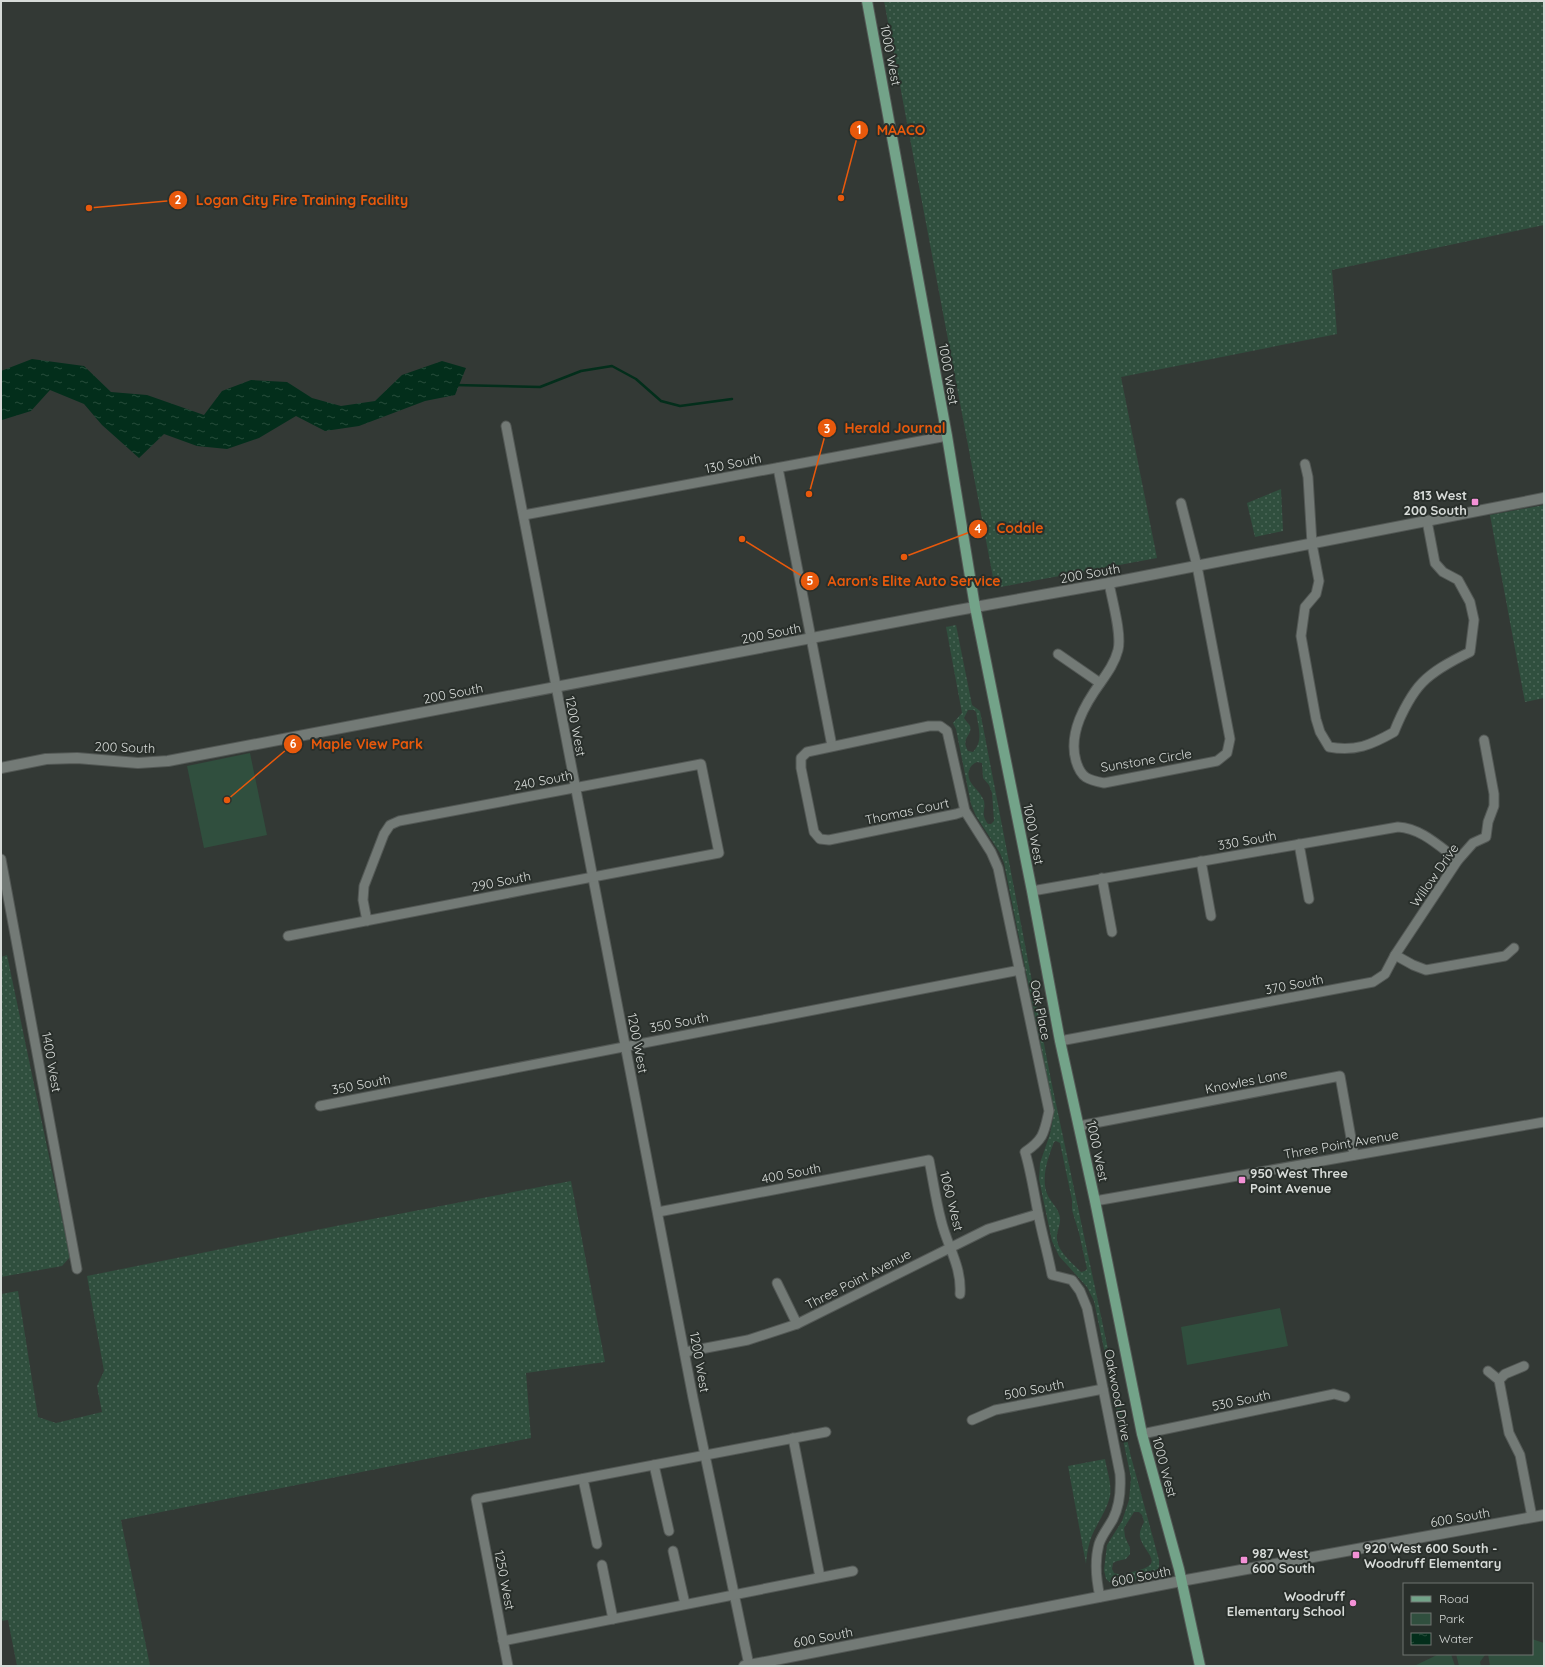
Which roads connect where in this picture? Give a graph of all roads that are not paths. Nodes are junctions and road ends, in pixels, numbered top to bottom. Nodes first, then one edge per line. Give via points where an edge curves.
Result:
1 (867, 1) edge
2 (506, 426) dead end
3 (947, 436) junction
4 (1305, 464) dead end
5 (778, 468) junction
6 (1544, 498) edge
7 (1181, 503) dead end
8 (524, 516) junction
9 (1427, 521) junction
10 (1312, 544) junction
11 (1197, 566) junction
12 (1109, 583) junction
13 (975, 607) junction
14 (810, 638) junction
15 (1058, 654) dead end
16 (1100, 683) junction
17 (555, 687) junction
18 (1484, 740) dead end
19 (832, 746) junction
20 (1, 768) edge
21 (575, 787) junction
22 (965, 811) junction
23 (1300, 844) junction
24 (719, 853) joint
25 (1, 859) edge
26 (1458, 860) junction
27 (1201, 861) junction
28 (592, 876) junction
29 (1102, 878) junction
30 (1032, 891) junction
31 (1308, 899) dead end
32 (1211, 916) dead end
33 (367, 921) junction
34 (1112, 932) dead end
35 (288, 936) dead end
36 (1514, 948) dead end
37 (1395, 955) junction
38 (1020, 970) junction
39 (1060, 1041) junction
40 (625, 1046) junction
41 (320, 1106) dead end
42 (1544, 1122) edge
43 (1079, 1126) junction
44 (1354, 1155) junction
45 (930, 1160) joint
46 (1095, 1201) junction
47 (658, 1212) junction
48 (1038, 1214) junction
49 (951, 1247) junction
50 (77, 1268) dead end
51 (777, 1283) dead end
52 (960, 1294) dead end
53 (798, 1324) junction
54 (685, 1352) junction
55 (1524, 1366) dead end
56 (1488, 1371) dead end
57 (1499, 1380) junction
58 (1103, 1389) junction
59 (1345, 1397) dead end
60 (972, 1420) dead end
61 (826, 1432) dead end
62 (1142, 1434) junction
63 (793, 1438) junction
64 (705, 1455) junction
65 (654, 1465) junction
66 (583, 1479) junction
67 (1544, 1515) edge
68 (1532, 1517) junction
69 (669, 1531) dead end
70 (597, 1544) dead end
71 (672, 1551) dead end
72 (602, 1566) dead end
73 (853, 1571) dead end
74 (820, 1577) junction
75 (1182, 1581) junction
76 (733, 1595) junction
77 (1100, 1597) junction
78 (685, 1604) junction
79 (613, 1619) junction
80 (503, 1641) junction
81 (508, 1666) edge
82 (746, 1666) edge
83 (1200, 1666) edge

1 - 3 main road, 1000 West
2 - 8 street, 1200 West
3 - 5 street, 130 South
3 - 13 main road, 1000 West
4 - 10 street
5 - 8 street, 130 South
5 - 14 street
6 - 9 street, 200 South
7 - 11 street, Sunstone Circle
8 - 17 street, 1200 West
9 - 10 street, 200 South
9 - 10 street via 1435,563 1443,572 1458,580 1470,602 1474,620 1470,652 1434,672 1417,687 1404,708 1394,732 1374,743 1356,748 1329,747 1316,719 1301,636 1305,607 1316,594 1319,581
10 - 11 street, 200 South
11 - 12 street, 200 South
11 - 16 street, Sunstone Circle via 1230,739 1227,753 1217,761 1104,782 1090,781 1079,771 1074,741 1078,722
12 - 13 street, 200 South
12 - 16 street, Sunstone Circle via 1118,633 1118,649 1112,665
13 - 14 street, 200 South
13 - 30 main road, 1000 West
14 - 17 street, 200 South
14 - 19 street
15 - 16 street
17 - 20 street, 200 South via 168,761 138,763 77,758 46,759
17 - 21 street, 1200 West
18 - 26 street, Willow Drive via 1494,806 1486,836 1473,843
19 - 22 street, Thomas Court via 929,726 940,726 947,731
19 - 22 street, Thomas Court via 808,752 801,758 814,832 820,839 829,840
21 - 24 street, 240 South via 701,764
21 - 28 street, 1200 West
21 - 33 street, 240 South via 390,824 364,886 363,900
22 - 38 street, Oak Place via 998,868
23 - 26 street, 330 South via 1407,827 1416,830
23 - 27 street, 330 South
23 - 31 street
24 - 28 street, 290 South
25 - 50 street, 1400 West
26 - 37 street, Willow Drive
27 - 29 street, 330 South
27 - 32 street
28 - 33 street, 290 South
28 - 40 street, 1200 West
29 - 30 street, 330 South
29 - 34 street
30 - 39 main road, 1000 West
33 - 35 street, 290 South
36 - 37 street via 1505,956 1426,970
37 - 39 street, 370 South via 1385,974 1373,982
38 - 40 street, 350 South
38 - 48 street, Oak Place via 1049,1111 1044,1133 1038,1143 1025,1152
39 - 43 main road, 1000 West
40 - 41 street, 350 South
40 - 47 street, 1200 West
42 - 44 street, Three Point Avenue
43 - 44 street, Knowles Lane via 1340,1076
43 - 46 main road, 1000 West
44 - 46 street, Three Point Avenue
45 - 47 street, 400 South
45 - 49 street, 1060 West via 941,1221
46 - 62 main road, 1000 West
47 - 54 street, 1200 West
48 - 49 street, Three Point Avenue via 988,1229
48 - 58 street, Oakwood Drive via 1052,1275 1072,1280 1087,1308
49 - 52 street, 1060 West via 961,1280
49 - 53 street, Three Point Avenue
51 - 53 street
53 - 54 street, Three Point Avenue via 748,1340
54 - 64 street, 1200 West
55 - 57 street via 1505,1374
56 - 57 street
57 - 68 street via 1509,1433 1520,1455
58 - 60 street, 500 South via 995,1410
58 - 77 street, Oakwood Drive via 1121,1489 1112,1520 1101,1539 1096,1560
59 - 62 street, 530 South via 1334,1394
61 - 63 street
62 - 75 main road, 1000 West
63 - 64 street
63 - 74 street
64 - 65 street
64 - 76 street, 1200 West
65 - 66 street
65 - 69 street
66 - 70 street
66 - 80 street, 1250 West via 476,1500
67 - 68 street, 600 South
68 - 75 street, 600 South
71 - 78 street
72 - 79 street
73 - 74 street
74 - 76 street
75 - 77 street, 600 South
75 - 83 main road, 1000 West
76 - 78 street
76 - 82 street, 1200 West
77 - 82 street, 600 South
78 - 79 street
79 - 80 street
80 - 81 street, 1250 West

